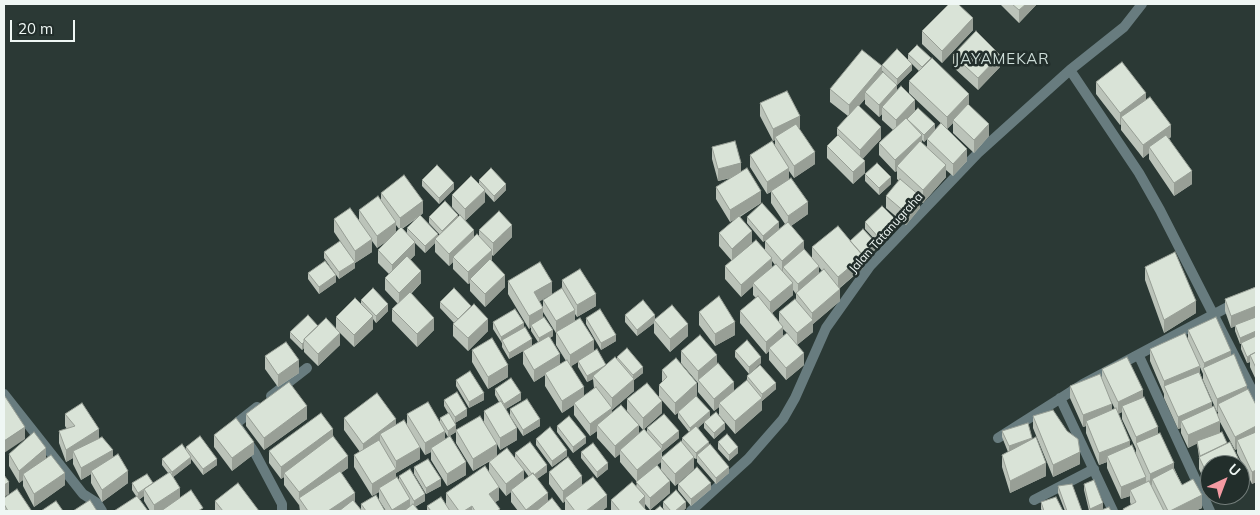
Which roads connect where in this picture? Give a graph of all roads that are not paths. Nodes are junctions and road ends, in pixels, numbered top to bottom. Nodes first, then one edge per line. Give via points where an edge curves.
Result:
1 (1142, 4) edge
2 (1070, 70) junction
3 (1256, 292) edge
4 (1215, 314) junction
5 (1139, 356) junction
6 (307, 368) dead end
7 (4, 394) edge
8 (1060, 398) junction
9 (1256, 398) edge
10 (998, 438) dead end
11 (1094, 469) junction
12 (1034, 500) dead end
13 (102, 511) edge
14 (282, 511) edge
15 (691, 511) edge
16 (1113, 511) edge
17 (1210, 511) edge

1 - 2 street, Jalan Tatanugraha via 1124,27
2 - 4 street via 1139,174
2 - 15 street, Jalan Tatanugraha via 978,153 870,266 826,328 783,419 748,459
3 - 4 street
4 - 5 street
4 - 9 street
5 - 8 street
5 - 17 street
6 - 14 street via 237,423 282,504
7 - 13 street via 83,494 97,503
8 - 10 street
8 - 11 street
11 - 12 street
11 - 16 street

